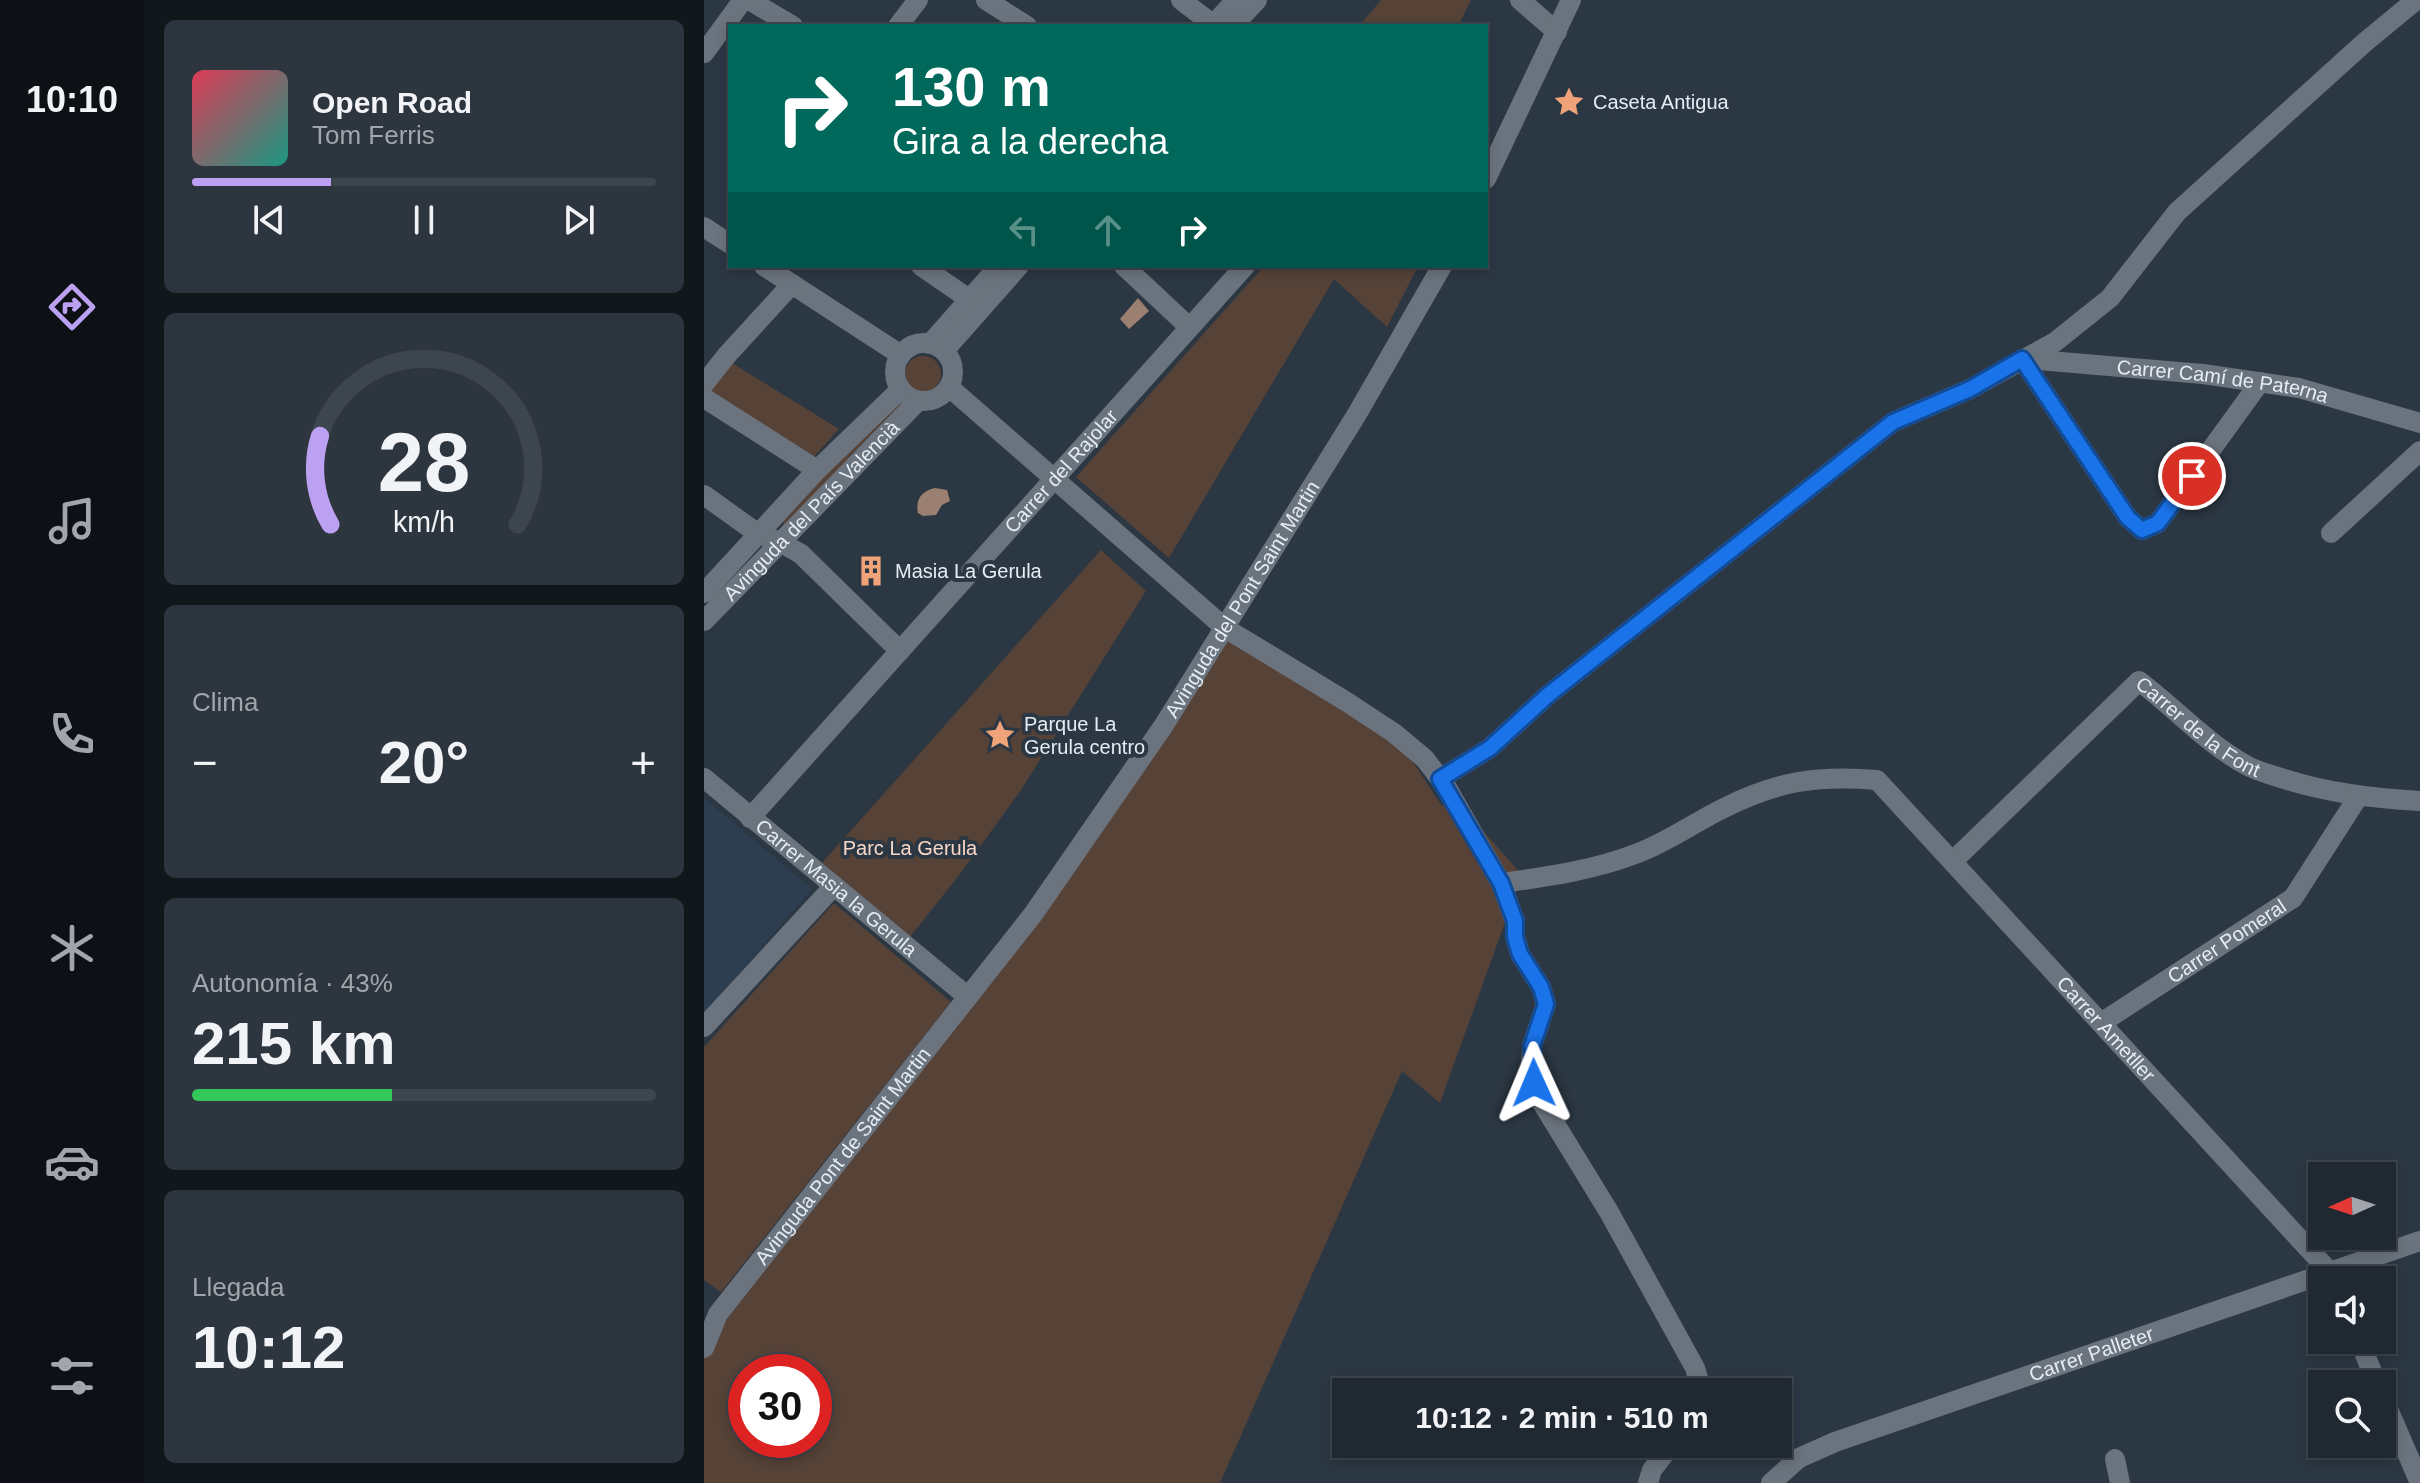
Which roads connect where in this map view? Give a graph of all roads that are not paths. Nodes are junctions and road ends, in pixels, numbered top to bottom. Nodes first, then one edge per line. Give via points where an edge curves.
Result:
1 (743, 0) edge
2 (749, 0) edge
3 (918, 0) edge
4 (986, 0) edge
5 (1181, 0) edge
6 (1236, 0) edge
7 (1257, 0) edge
8 (1520, 0) edge
9 (1571, 0) edge
10 (2416, 0) edge
11 (790, 24) edge
12 (900, 24) edge
13 (1024, 24) edge
14 (1216, 24) edge
15 (1220, 24) edge
16 (1222, 24) edge
17 (1557, 32) junction
18 (704, 53) edge
19 (1488, 175) edge
20 (704, 227) edge
21 (728, 243) edge
22 (767, 268) edge
23 (924, 268) edge
24 (997, 268) edge
25 (1017, 268) edge
26 (1126, 268) edge
27 (1243, 268) edge
28 (1441, 268) edge
29 (792, 284) junction
30 (969, 299) junction
31 (1189, 327) junction
32 (937, 347) junction
33 (901, 355) junction
34 (2022, 359) junction
35 (2260, 382) junction
36 (704, 384) edge
37 (949, 387) junction
38 (901, 389) junction
39 (704, 398) edge
40 (918, 401) junction
41 (2420, 423) edge
42 (2420, 451) edge
43 (817, 470) junction
44 (1053, 479) junction
45 (704, 495) edge
46 (757, 533) junction
47 (2331, 533) dead end
48 (780, 542) junction
49 (704, 593) edge
50 (704, 621) edge
51 (1225, 628) junction
52 (900, 651) junction
53 (704, 778) edge
54 (1440, 779) junction
55 (2358, 797) junction
56 (2420, 801) edge
57 (750, 818) junction
58 (1953, 861) junction
59 (1501, 883) junction
60 (833, 887) junction
61 (968, 997) junction
62 (2101, 1023) junction
63 (704, 1027) edge
64 (2420, 1241) edge
65 (2322, 1266) edge
66 (2356, 1266) edge
67 (2308, 1284) edge
68 (711, 1309) edge
69 (704, 1348) edge
70 (1698, 1378) edge
71 (2396, 1427) edge
72 (1661, 1458) edge
73 (2115, 1459) dead end
74 (1648, 1483) edge
75 (1771, 1483) edge
76 (2120, 1483) edge
77 (2420, 1483) edge

1 - 18 street
2 - 11 street
3 - 12 street
4 - 13 street
5 - 14 street
6 - 15 street
7 - 16 street
8 - 17 street
9 - 17 street
10 - 34 street via 2177,212 2110,298 2055,342
17 - 19 street
20 - 21 street
22 - 29 street
23 - 30 street
24 - 30 street
25 - 32 street
26 - 31 street
27 - 31 street, Carrer del Rajolar
28 - 51 street, Avinguda del Pont Saint Martin
29 - 33 street
29 - 36 street
30 - 32 street
31 - 44 street, Carrer del Rajolar
32 - 33 street via 913,345
32 - 37 street via 952,364
33 - 38 street via 896,372
34 - 35 street, Carrer Camí de Paterna
34 - 35 street via 2128,518 2142,530 2158,523
34 - 54 street via 1970,389 1893,422 1548,695 1490,748
35 - 41 street, Carrer Camí de Paterna
37 - 40 street via 936,399
37 - 44 street
38 - 40 street
38 - 43 street, Avinguda del País Valencià
39 - 43 street
40 - 48 street, Avinguda del País Valencià
42 - 47 street
43 - 46 street, Avinguda del País Valencià
44 - 51 street
44 - 52 street, Carrer del Rajolar
45 - 46 street
46 - 48 street
46 - 49 street, Avinguda del País Valencià
48 - 50 street, Avinguda del País Valencià
48 - 52 street via 801,554
51 - 54 street via 1394,733
51 - 61 street, Avinguda del Pont Saint Martin via 1043,900
52 - 57 street, Carrer del Rajolar
53 - 57 street, Carrer Masia la Gerula
54 - 59 street
55 - 56 street, Carrer de la Font
55 - 58 street, Carrer de la Font via 2247,767 2139,681
55 - 62 street, Carrer Pomeral via 2293,898
57 - 60 street, Carrer Masia la Gerula
58 - 59 street, Carrer Ametller via 1877,780 1819,777 1724,807 1638,853
58 - 62 street, Carrer Ametller
59 - 70 street via 1520,954 1546,1004 1532,1046 1537,1092
60 - 61 street, Carrer Masia la Gerula
60 - 63 street
61 - 68 street, Avinguda Pont de Saint Martin
62 - 65 street, Carrer Ametller
64 - 66 street, Carrer Palleter
67 - 75 street, Carrer Palleter via 1835,1442 1799,1458
68 - 69 street, Avinguda Pont de Saint Martin
71 - 77 street
72 - 74 street
73 - 76 street

